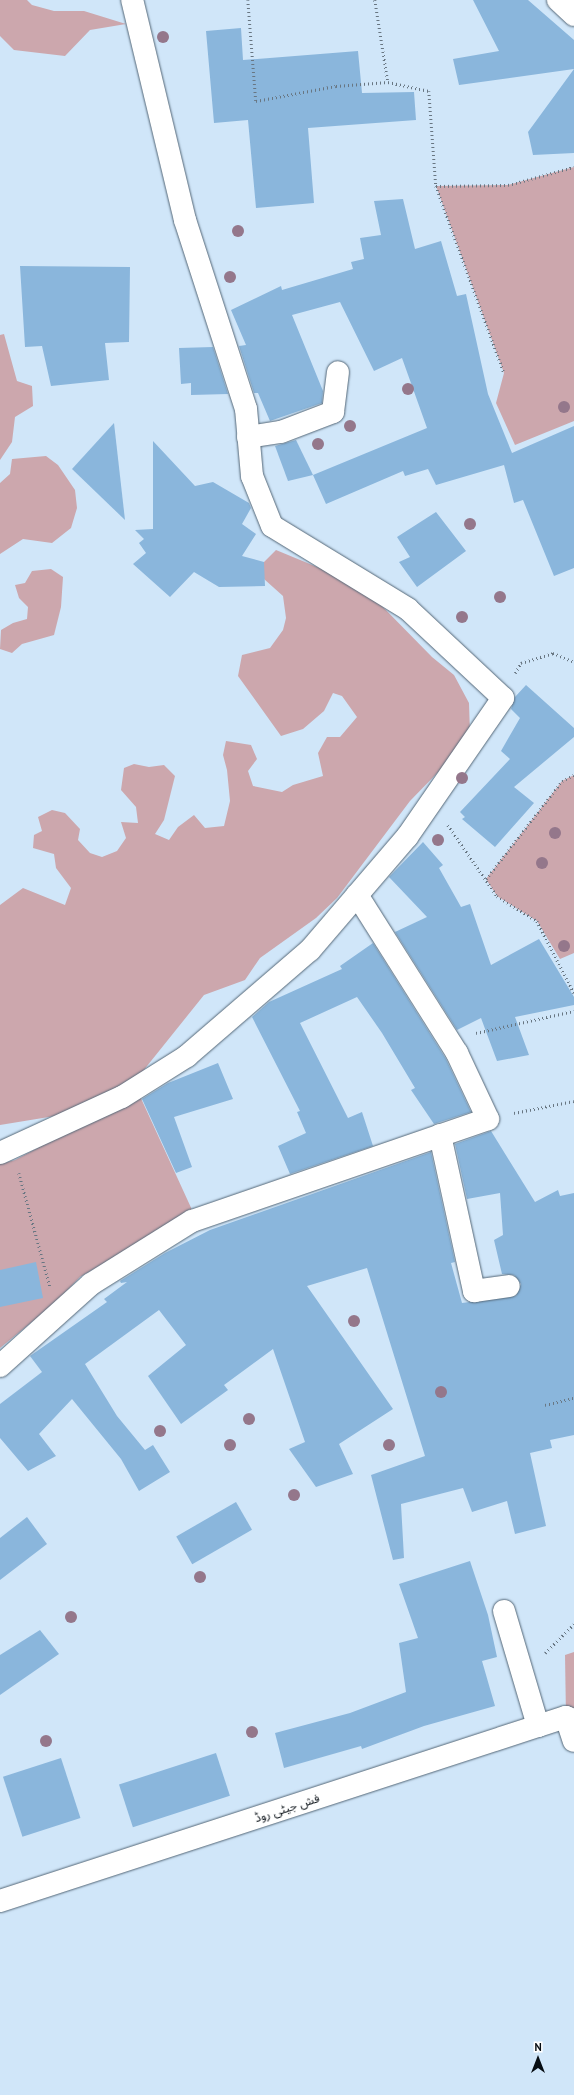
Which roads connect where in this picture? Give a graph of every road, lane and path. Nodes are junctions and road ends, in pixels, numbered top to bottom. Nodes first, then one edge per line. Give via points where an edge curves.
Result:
1 (132, 0) edge
2 (248, 0) edge
3 (375, 0) edge
4 (558, 0) edge
5 (574, 15) edge
6 (388, 82) junction
7 (574, 167) edge
8 (436, 186) junction
9 (338, 372) dead end
10 (504, 373) dead end
11 (248, 437) junction
12 (574, 662) edge
13 (500, 695) junction
14 (574, 775) edge
15 (431, 801) junction
16 (486, 879) junction
17 (357, 895) junction
18 (574, 993) edge
19 (574, 1011) edge
20 (449, 1040) junction
21 (574, 1101) edge
22 (488, 1118) junction
23 (440, 1135) junction
24 (6, 1151) edge
25 (509, 1286) dead end
26 (58, 1314) junction
27 (0, 1366) edge
28 (574, 1398) edge
29 (545, 1405) dead end
30 (504, 1611) dead end
31 (574, 1624) edge
32 (523, 1674) junction
33 (570, 1719) edge
34 (538, 1726) junction
35 (574, 1741) edge
36 (0, 1902) edge

1 - 11 street via 184,216 246,409
2 - 6 path via 256,101 336,86
3 - 6 path
4 - 5 street
6 - 8 path via 429,91
7 - 8 path via 508,184
8 - 10 path
9 - 11 street via 333,412 281,432
11 - 13 street via 252,476 272,526 408,609
12 - 13 path via 553,652 521,663
13 - 15 street via 503,698
14 - 16 path via 562,781
15 - 16 path
15 - 17 street via 407,837
16 - 18 path via 497,896 537,921
17 - 20 street
17 - 24 street via 310,950 188,1056 122,1097
19 - 20 path
20 - 22 street
21 - 22 path
22 - 23 street
23 - 25 street via 474,1291
23 - 26 street via 192,1221 91,1284
24 - 26 path
26 - 27 street
28 - 29 path
30 - 32 street
31 - 32 path
32 - 34 street
33 - 34 street, فش جیٹی روڈ
33 - 35 street
34 - 36 street, فش جیٹی روڈ

